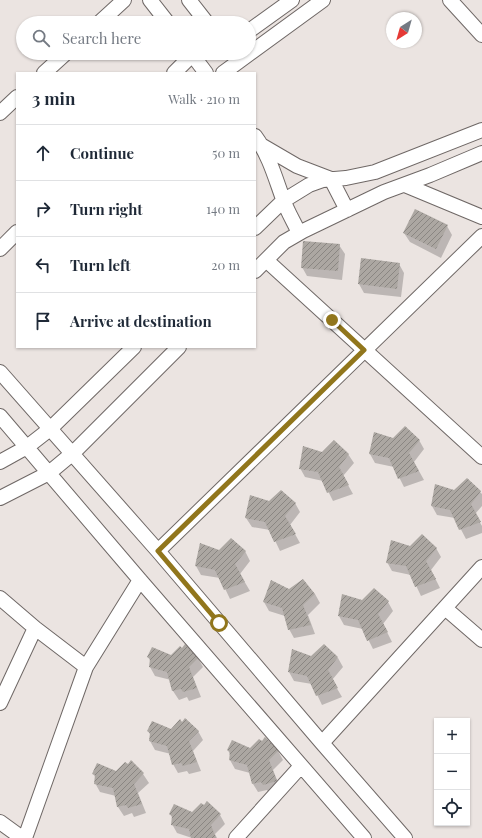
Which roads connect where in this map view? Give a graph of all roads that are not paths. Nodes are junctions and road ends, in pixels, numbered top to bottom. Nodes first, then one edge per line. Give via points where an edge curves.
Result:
1 (124, 0) edge
2 (150, 0) edge
3 (189, 0) edge
4 (292, 0) edge
5 (323, 0) edge
6 (450, 0) edge
7 (107, 16) edge
8 (163, 16) edge
9 (202, 16) edge
10 (256, 26) edge
11 (482, 36) edge
12 (256, 49) edge
13 (58, 60) edge
14 (186, 60) edge
15 (196, 60) edge
16 (242, 60) edge
17 (45, 72) edge
18 (175, 72) edge
19 (205, 72) edge
20 (225, 72) edge
21 (16, 99) edge
22 (0, 113) edge
23 (482, 130) edge
24 (258, 141) edge
25 (482, 154) edge
26 (331, 179) junction
27 (405, 185) junction
28 (283, 201) junction
29 (347, 210) junction
30 (482, 217) edge
31 (256, 227) edge
32 (16, 233) edge
33 (299, 234) junction
34 (482, 236) edge
35 (0, 249) edge
36 (266, 260) junction
37 (256, 270) edge
38 (133, 348) edge
39 (178, 348) edge
40 (364, 350) junction
41 (0, 372) edge
42 (0, 416) edge
43 (50, 429) junction
44 (27, 447) junction
45 (73, 453) junction
46 (482, 457) edge
47 (0, 462) edge
48 (49, 473) junction
49 (0, 498) edge
50 (158, 551) junction
51 (482, 567) edge
52 (140, 580) junction
53 (0, 598) edge
54 (445, 608) junction
55 (35, 628) junction
56 (482, 640) edge
57 (86, 667) junction
58 (0, 703) edge
59 (322, 743) junction
60 (301, 766) junction
61 (0, 822) edge
62 (24, 838) edge
63 (236, 838) edge
64 (364, 838) edge
65 (405, 838) edge

1 - 7 street
2 - 8 street
3 - 9 street
4 - 10 street
5 - 12 street
6 - 11 street
13 - 17 street
14 - 18 street
15 - 19 street
16 - 20 street
21 - 22 street
23 - 26 street via 375,172
24 - 26 street via 297,166
24 - 28 street via 276,176
25 - 27 street
26 - 28 street via 309,184
26 - 29 street
27 - 29 street
27 - 30 street
28 - 31 street
28 - 33 street
29 - 33 street
32 - 35 street
33 - 36 street via 284,242
34 - 40 street
36 - 37 street
36 - 40 street
38 - 43 street
39 - 45 street
40 - 46 street
40 - 50 street
41 - 43 street
42 - 44 street
43 - 44 street
43 - 45 street
44 - 47 street
44 - 48 street
45 - 48 street
45 - 50 street
48 - 49 street
48 - 52 street
50 - 59 street
51 - 54 street
52 - 57 street
52 - 60 street
53 - 55 street
54 - 56 street
54 - 59 street
55 - 57 street
55 - 58 street
57 - 62 street
59 - 65 street
60 - 63 street
60 - 64 street
61 - 62 street

